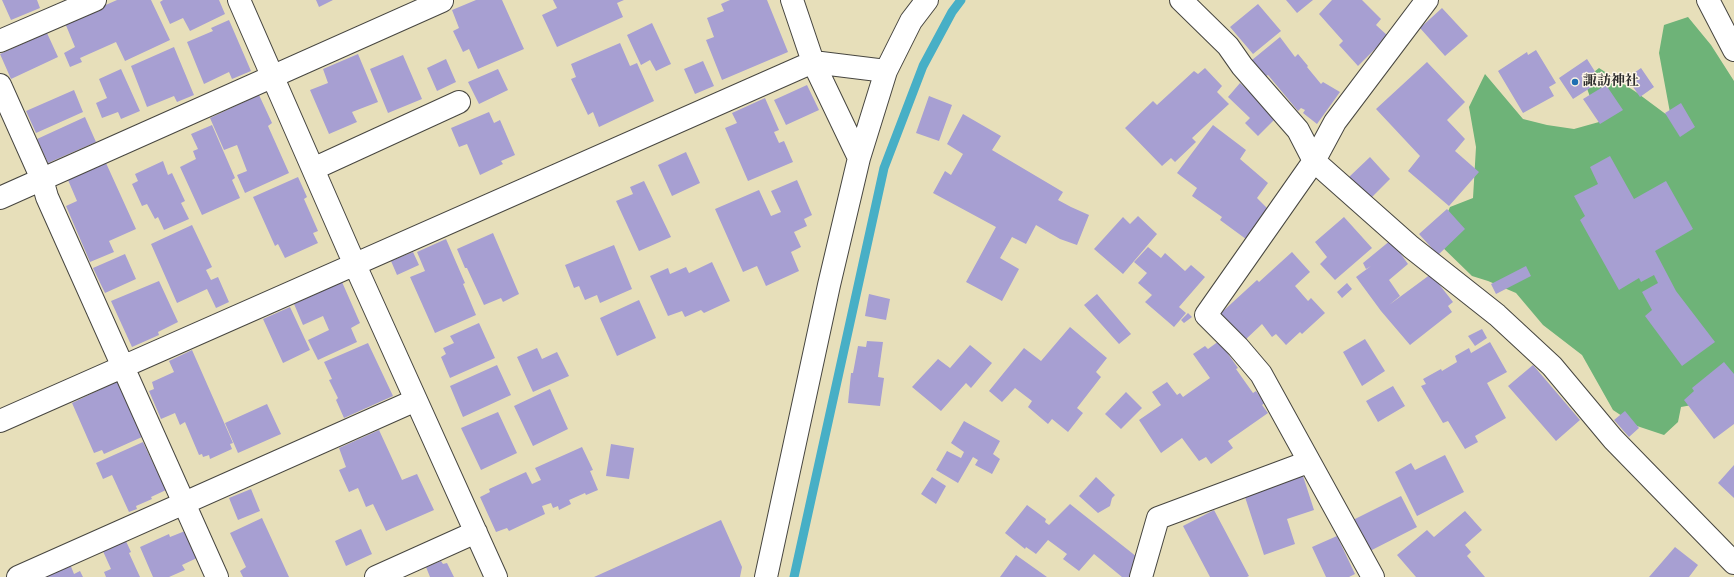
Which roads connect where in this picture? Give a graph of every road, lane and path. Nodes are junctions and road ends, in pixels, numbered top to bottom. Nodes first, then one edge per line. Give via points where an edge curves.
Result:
1 (95, 0) edge
2 (239, 0) edge
3 (792, 0) edge
4 (927, 0) edge
5 (1181, 0) edge
6 (1427, 0) edge
7 (1708, 0) edge
8 (442, 1) edge
9 (0, 41) edge
10 (1734, 50) edge
11 (814, 62) junction
12 (886, 71) junction
13 (272, 76) junction
14 (0, 85) edge
15 (459, 102) dead end
16 (859, 158) junction
17 (1314, 161) junction
18 (313, 169) junction
19 (42, 180) junction
20 (0, 198) edge
21 (355, 265) junction
22 (123, 367) junction
23 (416, 400) junction
24 (0, 421) edge
25 (1308, 462) junction
26 (184, 503) junction
27 (476, 532) junction
28 (1734, 562) edge
29 (18, 577) edge
30 (217, 577) edge
31 (376, 577) edge
32 (496, 577) edge
33 (766, 577) edge
34 (1141, 577) edge
35 (1372, 577) edge

1 - 9 street
2 - 13 street
3 - 11 street
4 - 12 street via 911,21
5 - 17 street via 1228,46 1242,66 1298,130
6 - 17 street via 1335,122
7 - 10 street
8 - 13 street
11 - 12 street
11 - 16 street
11 - 21 street
12 - 16 street
13 - 18 street
13 - 19 street
14 - 19 street
15 - 18 street
16 - 33 street
17 - 25 street via 1206,315 1261,374
17 - 28 street via 1411,247 1497,315 1552,366 1613,439
18 - 21 street
19 - 20 street
19 - 22 street via 47,197
21 - 22 street
21 - 23 street
22 - 24 street
22 - 26 street
23 - 26 street
23 - 27 street
25 - 34 street via 1158,518
25 - 35 street
26 - 29 street
26 - 30 street
27 - 31 street
27 - 32 street

